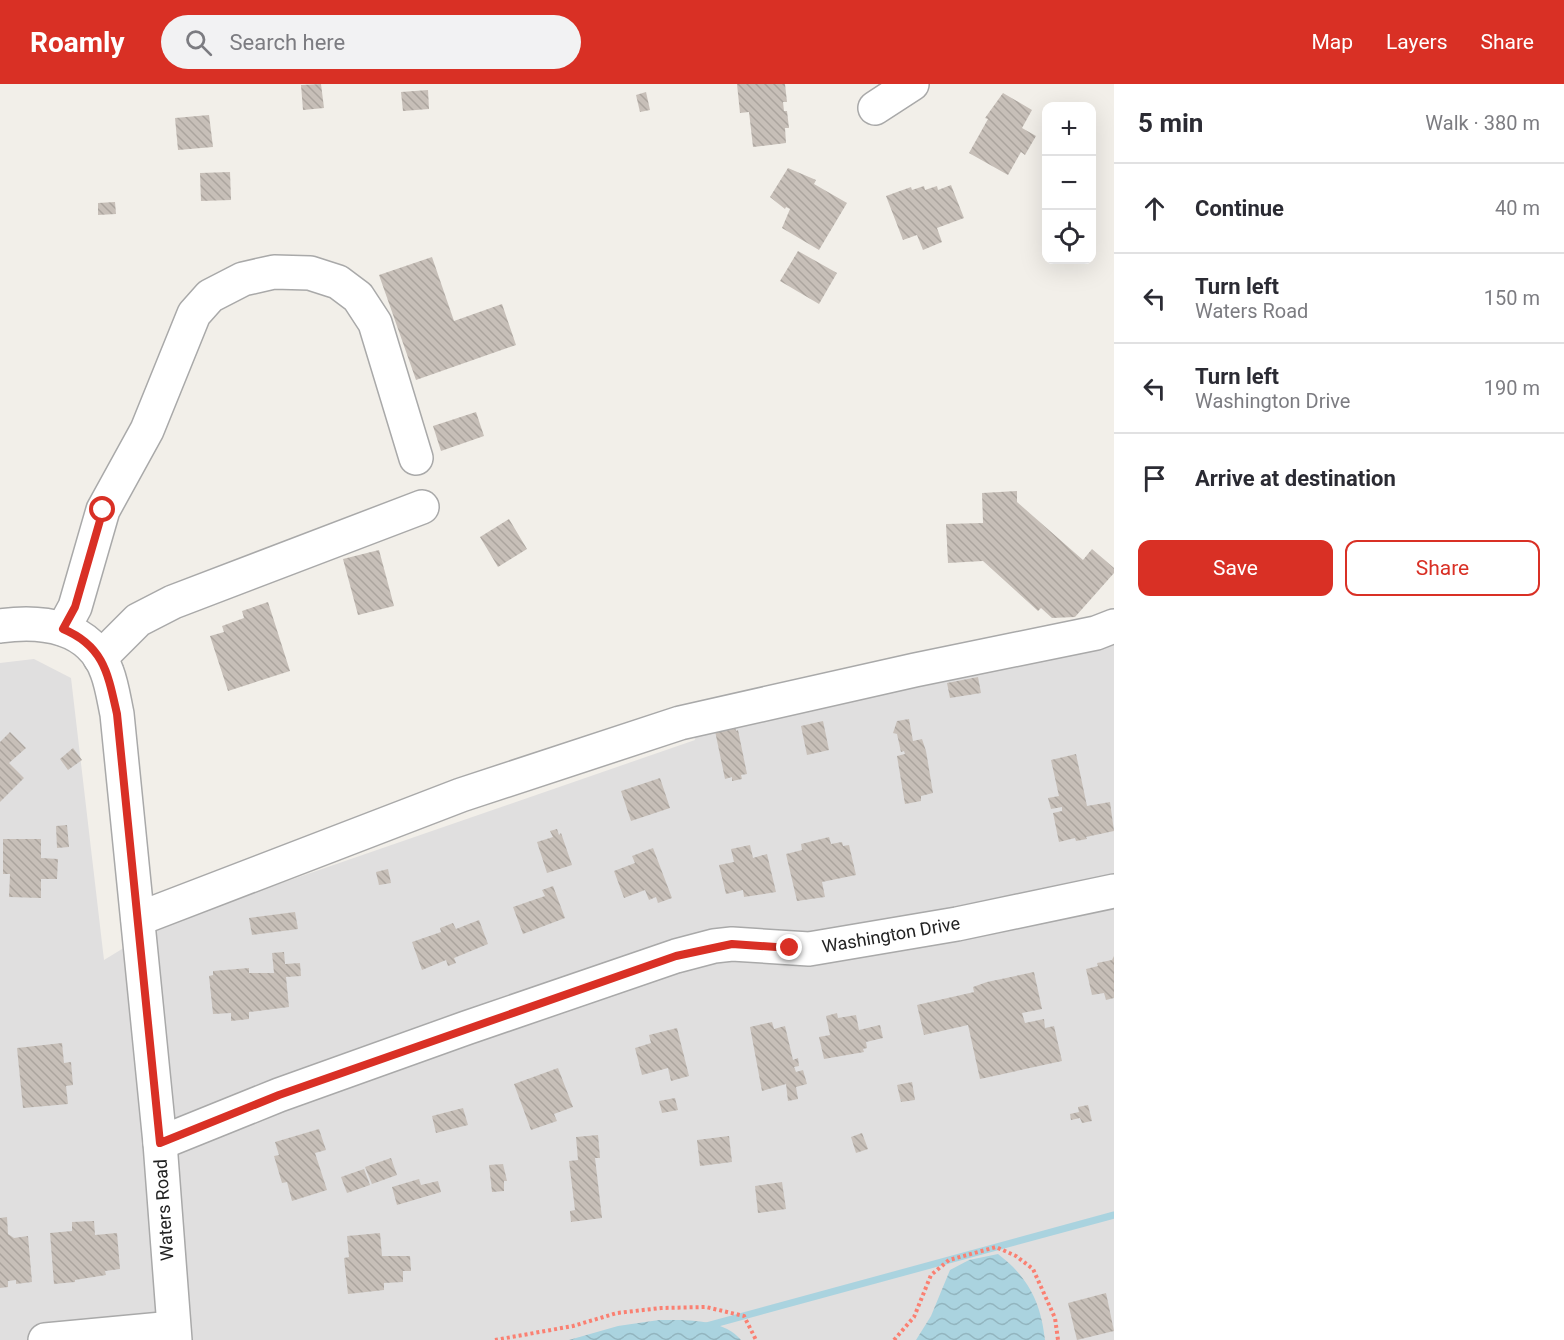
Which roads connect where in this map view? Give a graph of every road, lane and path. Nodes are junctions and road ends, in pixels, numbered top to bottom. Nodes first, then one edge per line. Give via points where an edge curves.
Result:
1 (912, 84) edge
2 (875, 108) dead end
3 (416, 458) dead end
4 (422, 507) dead end
5 (0, 626) edge
6 (1114, 626) edge
7 (63, 629) junction
8 (100, 658) junction
9 (1114, 891) edge
10 (138, 920) junction
11 (160, 1143) junction
12 (174, 1334) edge
13 (45, 1340) edge
14 (495, 1340) edge
15 (756, 1340) edge
16 (894, 1340) edge
17 (1058, 1340) edge

1 - 2 street
3 - 7 street via 375,323 358,297 338,282 310,273 274,272 243,279 210,296 194,314 147,430 103,510 75,607
4 - 8 street via 173,602 138,620
5 - 7 street, Waters Road via 38,623
6 - 10 street via 680,723 461,795
7 - 8 street, Waters Road via 79,636
8 - 10 street, Waters Road via 117,714
9 - 11 street, Washington Drive via 957,924 809,949 732,944 676,956 279,1095
10 - 11 street, Waters Road
11 - 12 street, Waters Road
12 - 13 street
14 - 15 path via 573,1326 617,1313 706,1307 744,1316
16 - 17 path via 914,1317 931,1275 949,1260 996,1247 1033,1269 1055,1318

